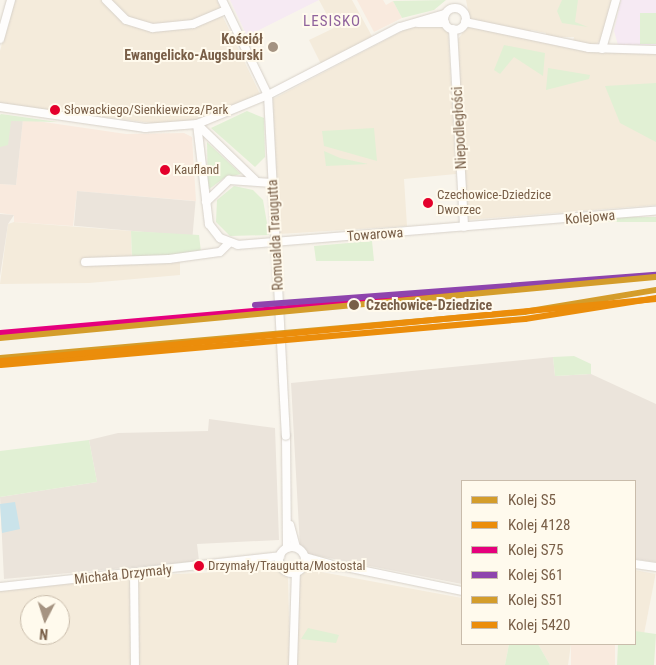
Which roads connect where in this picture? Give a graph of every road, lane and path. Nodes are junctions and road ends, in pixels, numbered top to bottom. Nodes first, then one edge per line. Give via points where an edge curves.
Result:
1 (11, 0) edge
2 (106, 0) edge
3 (222, 0) edge
4 (616, 0) edge
5 (458, 4) edge
6 (226, 10) junction
7 (445, 14) junction
8 (465, 22) junction
9 (413, 23) junction
10 (445, 23) junction
11 (453, 29) junction
12 (0, 39) edge
13 (602, 49) junction
14 (656, 50) edge
15 (268, 96) junction
16 (0, 107) edge
17 (197, 124) junction
18 (255, 180) junction
19 (272, 184) junction
20 (206, 202) junction
21 (656, 211) edge
22 (464, 227) junction
23 (229, 243) junction
24 (85, 262) dead end
25 (291, 548) junction
26 (280, 560) junction
27 (304, 561) junction
28 (636, 564) edge
29 (656, 567) edge
30 (134, 572) junction
31 (288, 572) junction
32 (296, 572) junction
33 (0, 587) edge
34 (293, 590) junction
35 (461, 591) edge
36 (135, 665) edge
37 (293, 665) edge

1 - 12 street
2 - 6 street via 126,20 153,28 192,24
3 - 6 street
4 - 13 street
5 - 7 street
5 - 8 street
6 - 15 street
7 - 9 street
7 - 10 street
8 - 11 street
8 - 13 street
9 - 10 street
9 - 15 street
10 - 11 street
11 - 22 street, Niepodległości
13 - 14 street
15 - 17 street
15 - 19 street, Romualda Traugutta
16 - 17 street via 145,128
17 - 18 street
17 - 20 street
18 - 19 street
18 - 20 street via 229,180
19 - 25 street, Romualda Traugutta, bridge
20 - 23 street via 211,227
21 - 22 street, Kolejowa
22 - 23 street, Towarowa
23 - 24 street via 220,252 169,259
25 - 26 street
25 - 27 street
26 - 30 street, Michała Drzymały
26 - 31 street
27 - 32 street
27 - 35 street
28 - 29 street
30 - 33 street, Michała Drzymały
30 - 36 street
31 - 32 street
31 - 34 street
32 - 34 street
34 - 37 street

